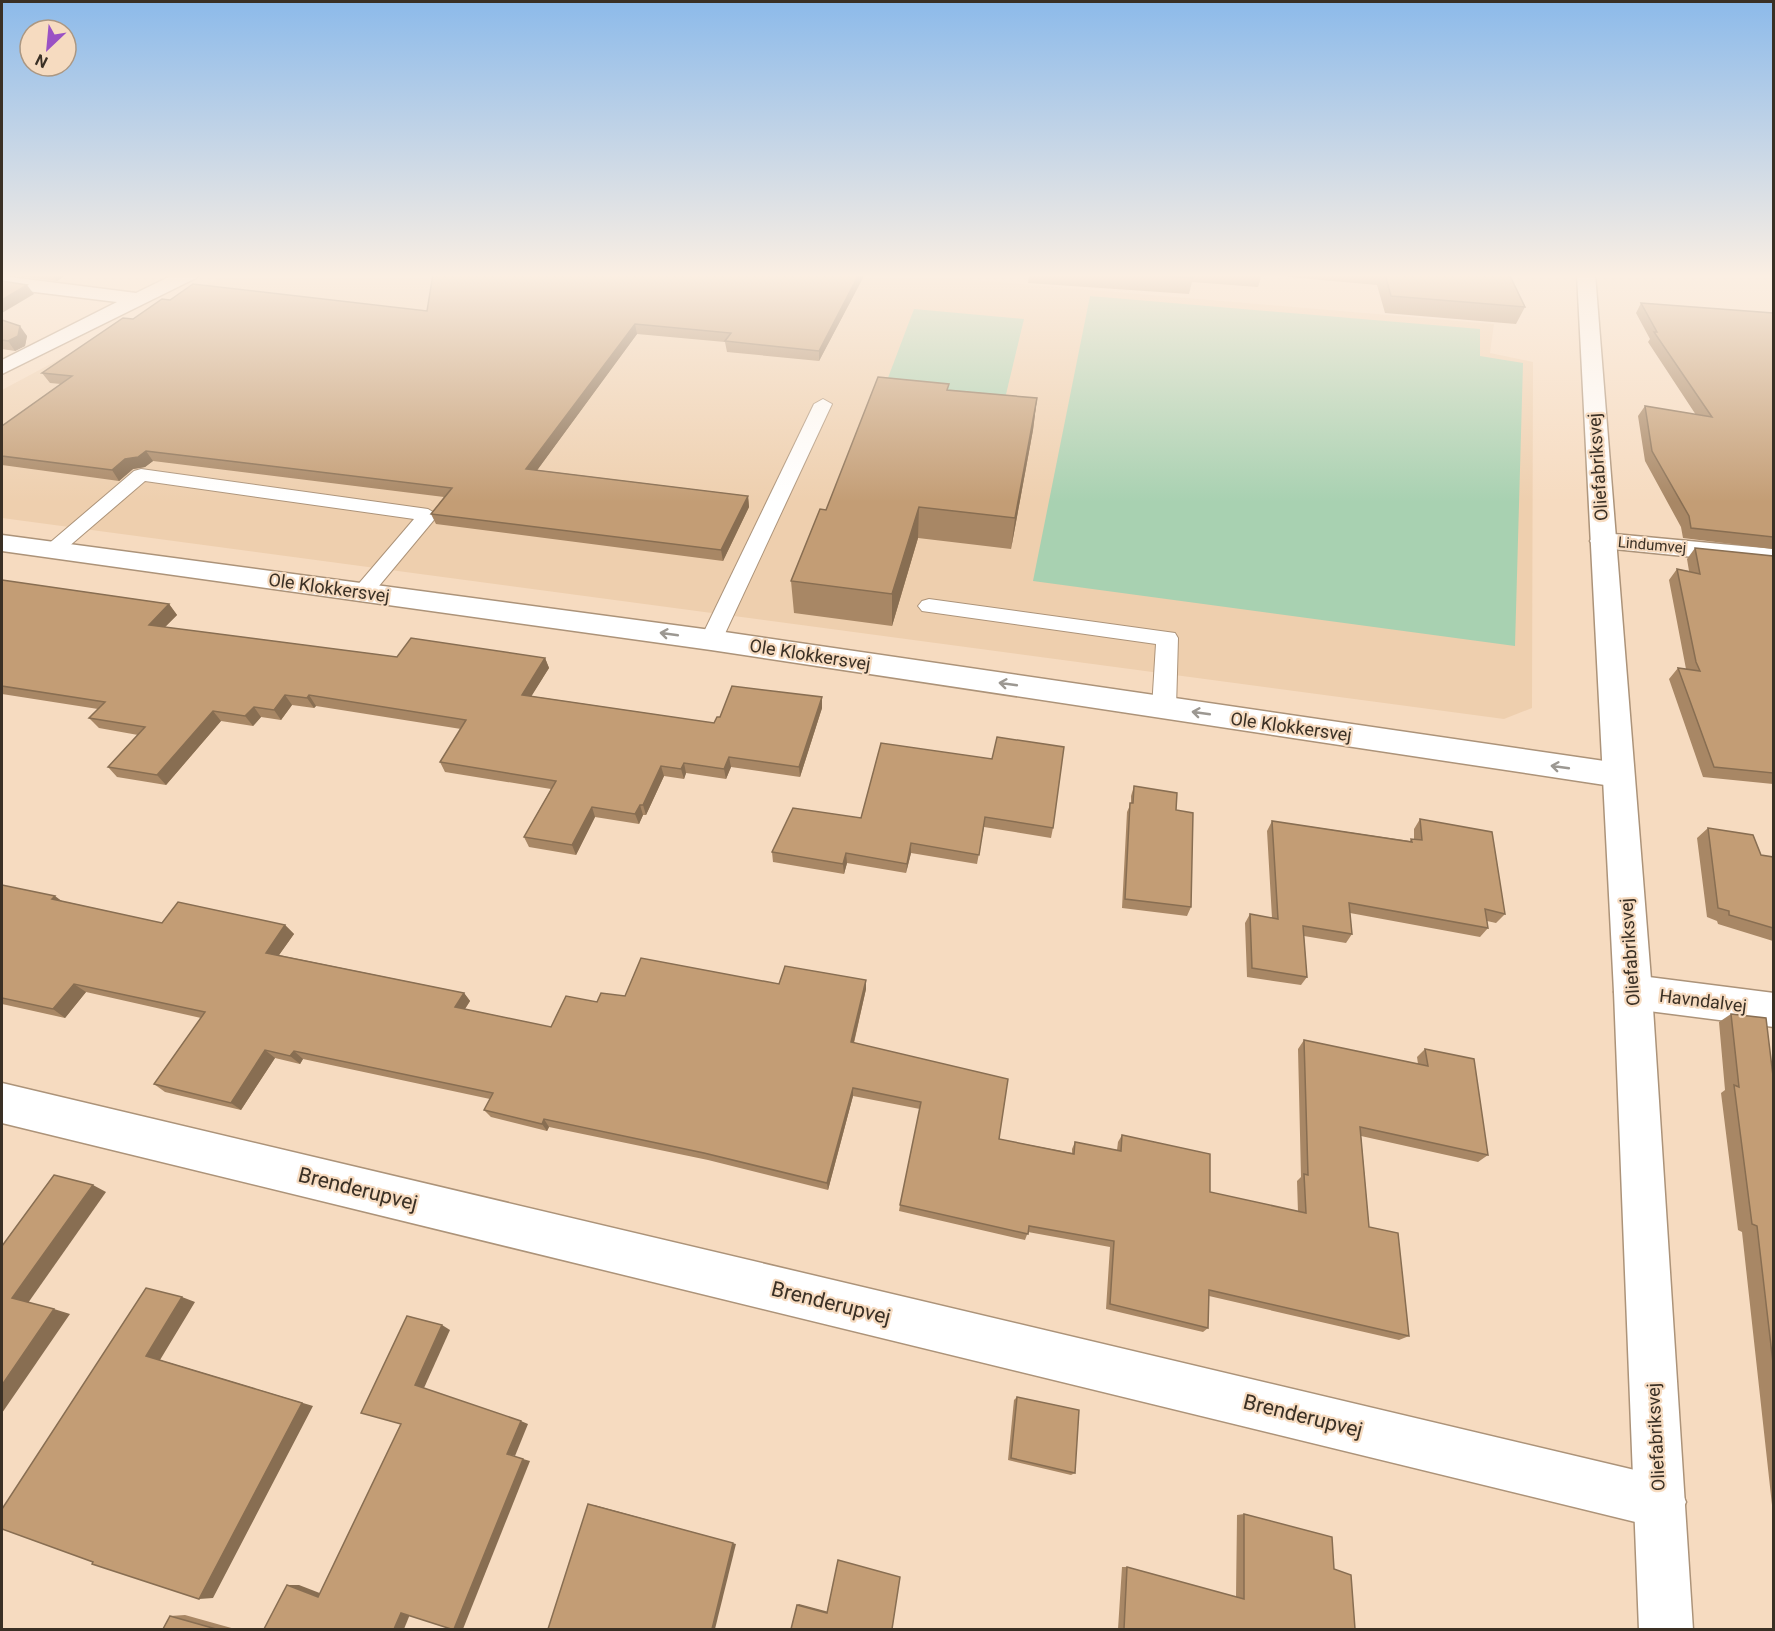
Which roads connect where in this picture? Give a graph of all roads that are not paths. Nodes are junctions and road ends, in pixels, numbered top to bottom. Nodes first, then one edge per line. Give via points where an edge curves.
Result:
1 (36, 350) edge
2 (1591, 350) edge
3 (2, 368) edge
4 (823, 404) dead end
5 (1603, 541) junction
6 (2, 543) edge
7 (53, 550) junction
8 (1773, 557) edge
9 (362, 593) junction
10 (929, 606) dead end
11 (711, 640) junction
12 (1164, 708) junction
13 (1618, 775) junction
14 (1633, 992) junction
15 (1773, 1010) edge
16 (2, 1103) edge
17 (1660, 1502) junction
18 (1666, 1629) edge

1 - 3 street
2 - 5 street, Oliefabriksvej
4 - 11 lane
5 - 8 street, Lindumvej
5 - 13 street, Oliefabriksvej
6 - 7 street, Ole Klokkersvej
7 - 9 street, Ole Klokkersvej
7 - 9 lane via 141,475 428,515
11 -> 9 street, Ole Klokkersvej
10 - 12 lane via 1167,638
12 -> 11 street, Ole Klokkersvej
13 -> 12 street, Ole Klokkersvej
13 - 14 street, Oliefabriksvej
14 - 15 street, Havndalvej
14 - 17 street, Oliefabriksvej
16 - 17 street, Brenderupvej
17 - 18 street, Oliefabriksvej

